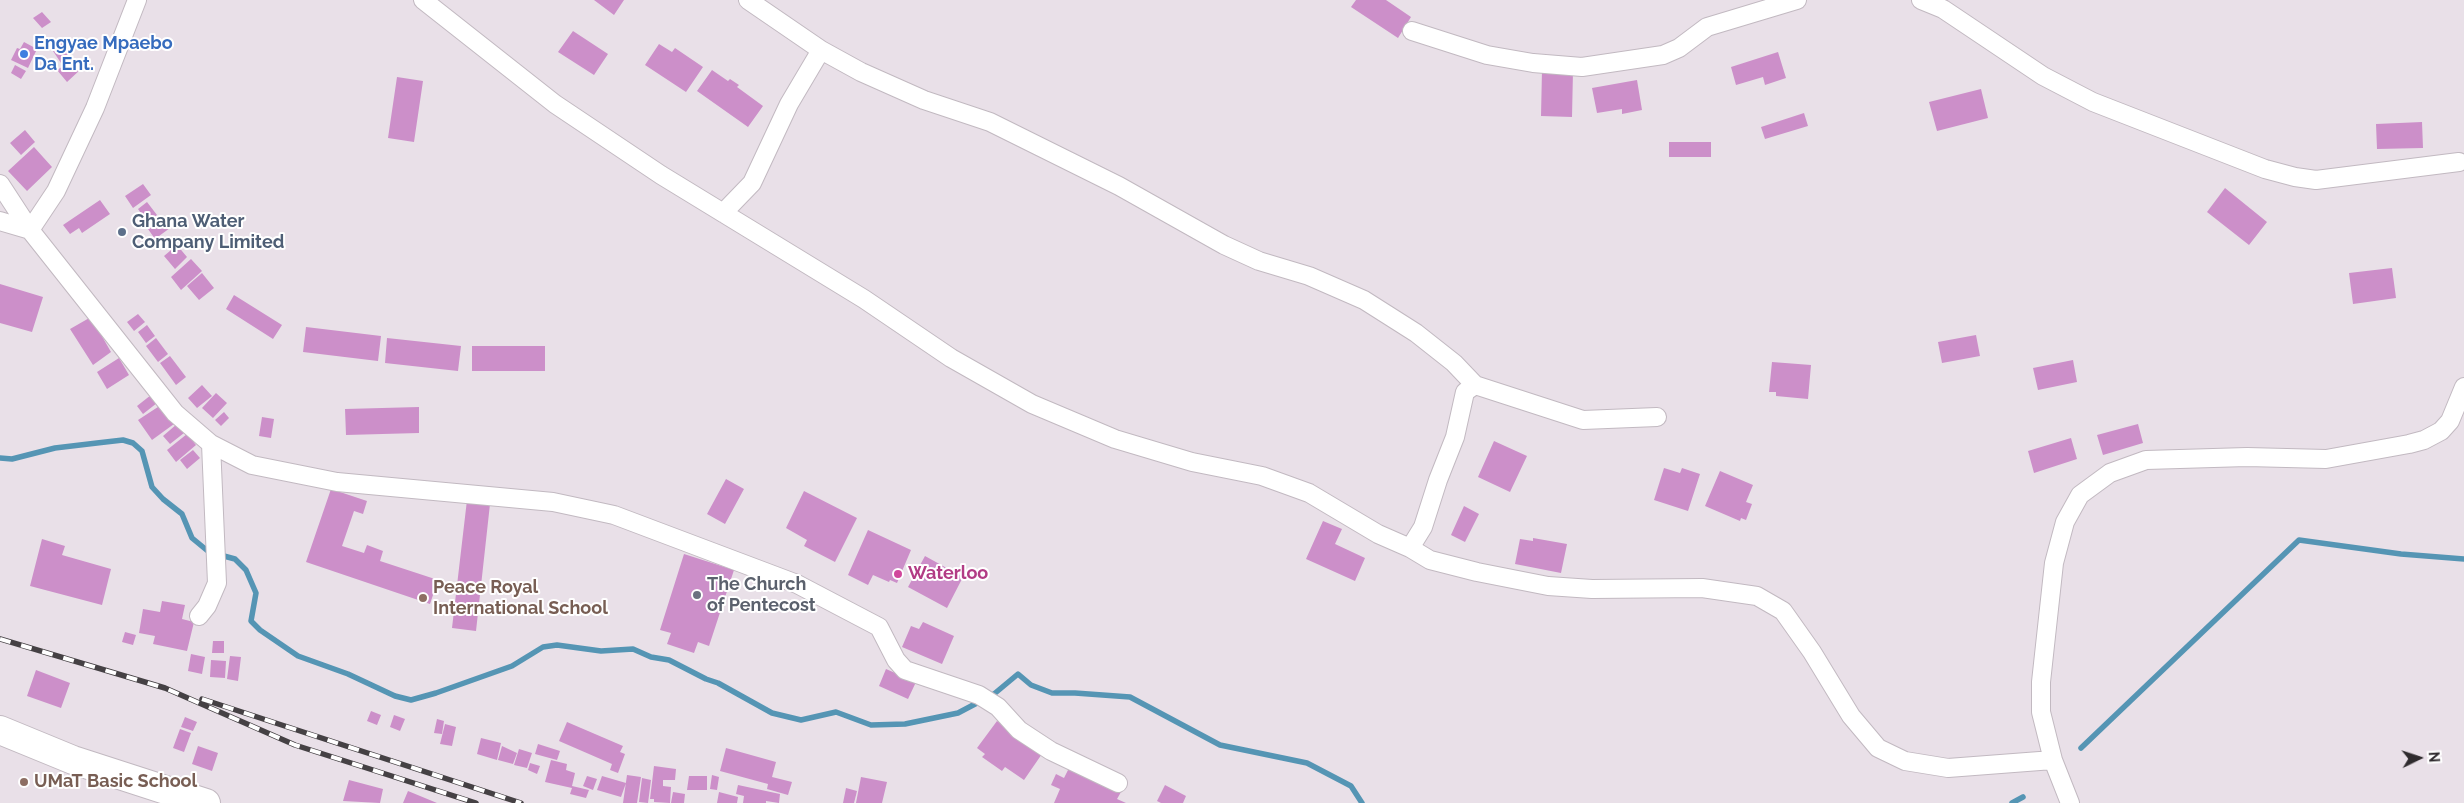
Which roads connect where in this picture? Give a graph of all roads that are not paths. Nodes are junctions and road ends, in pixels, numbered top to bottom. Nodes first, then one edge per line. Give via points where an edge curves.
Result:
1 (137, 0) edge
2 (423, 0) edge
3 (748, 0) edge
4 (1797, 0) edge
5 (1921, 0) edge
6 (1412, 31) dead end
7 (821, 50) junction
8 (2462, 158) edge
9 (0, 184) edge
10 (723, 213) junction
11 (0, 221) edge
12 (30, 230) junction
13 (1476, 385) junction
14 (2464, 387) edge
15 (1657, 417) dead end
16 (211, 444) junction
17 (1410, 548) junction
18 (199, 616) dead end
19 (0, 730) edge
20 (2053, 760) junction
21 (1118, 783) dead end
22 (206, 803) edge
23 (2070, 803) edge

1 - 12 street via 94,108 56,191
2 - 10 street via 555,104
3 - 7 street
4 - 6 street via 1707,27 1663,55 1582,67 1487,55
5 - 8 street via 1943,9 2043,76 2093,102 2265,169 2316,180
7 - 10 street via 789,104 752,183
7 - 13 street via 924,100 990,122 1119,186 1260,262 1309,276 1364,300 1416,333 1454,362
9 - 12 street
10 - 17 street via 864,299 951,358 1032,404 1115,439 1192,462 1262,476 1310,493 1378,534
11 - 12 street
12 - 16 street via 175,413
13 - 15 street via 1583,420
13 - 17 street via 1465,392 1455,437 1423,528
14 - 20 street via 2450,421 2441,431 2424,440 2326,459 2146,460 2110,473 2080,494 2065,522 2054,563 2041,682 2041,712
16 - 18 street via 217,583
16 - 21 street via 252,465 337,482 553,502 614,515 797,584 879,627 896,660 905,670 979,695 998,707 1019,730 1051,751
17 - 20 street via 1430,560 1517,582 1592,590 1702,588 1757,596 1782,611 1812,652 1851,716 1878,748 1905,761 1948,768
19 - 22 main road via 72,760
20 - 23 street

